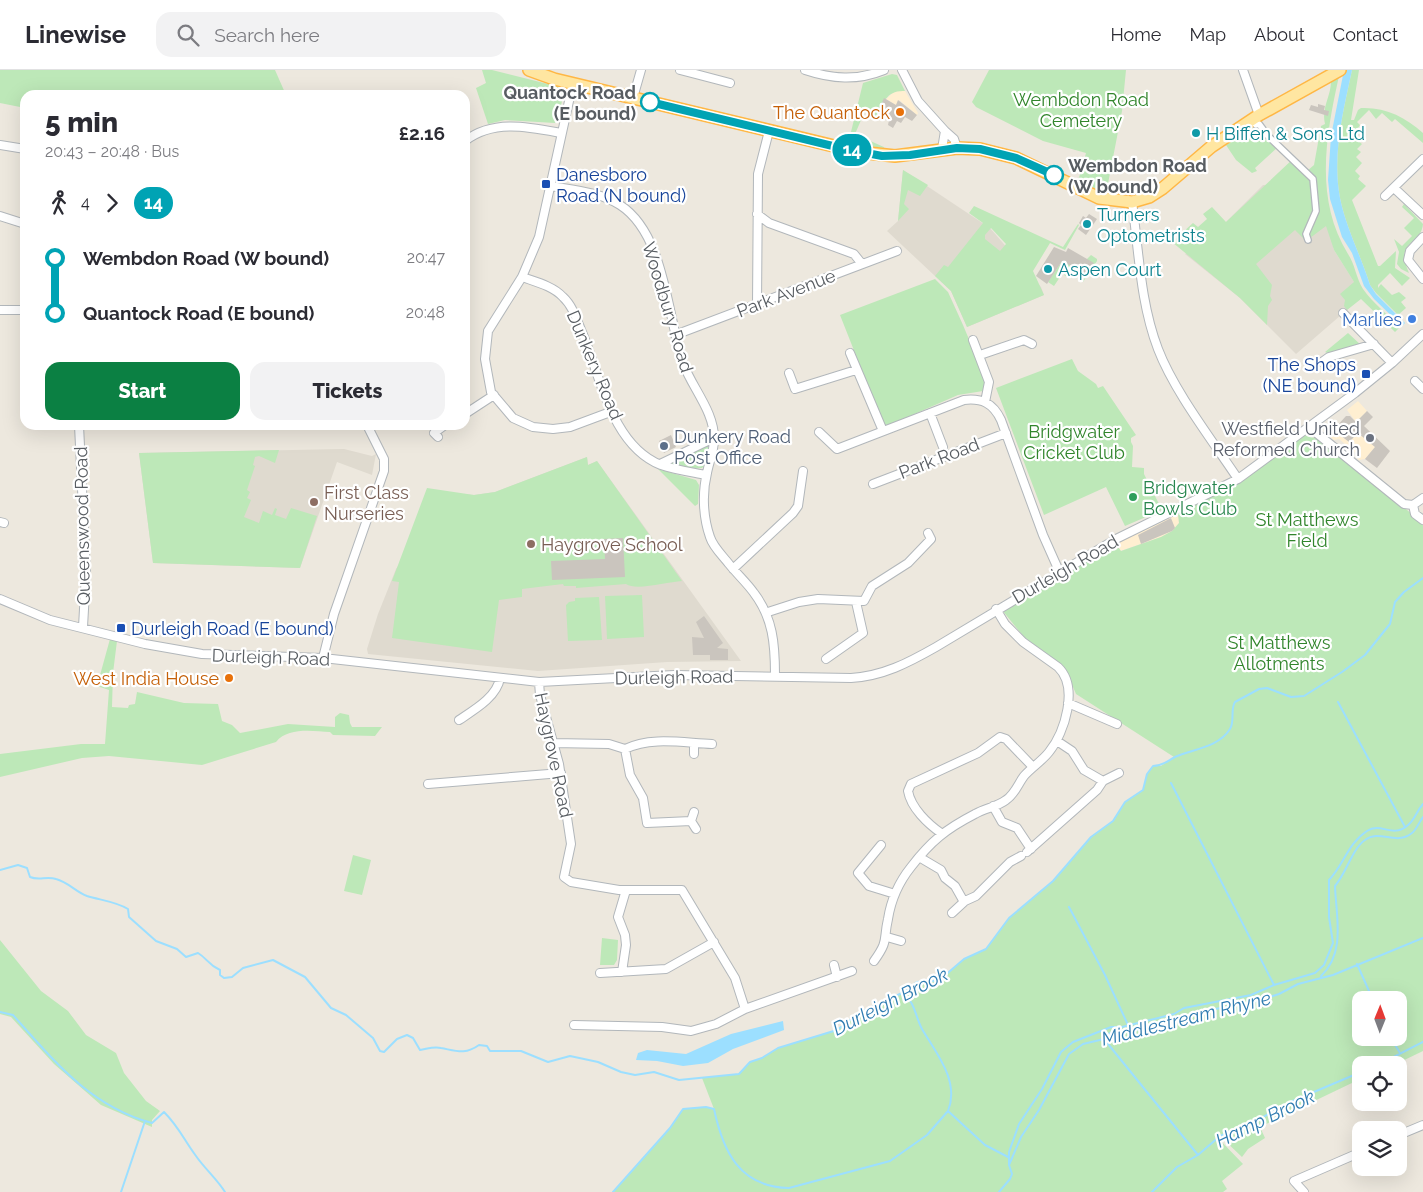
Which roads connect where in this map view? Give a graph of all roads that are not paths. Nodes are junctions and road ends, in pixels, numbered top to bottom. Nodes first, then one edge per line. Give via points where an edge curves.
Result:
1 (528, 70) edge
2 (641, 70) edge
3 (680, 70) edge
4 (805, 70) edge
5 (884, 70) edge
6 (902, 70) edge
7 (1243, 70) edge
8 (1335, 71) edge
9 (730, 83) dead end
10 (573, 84) junction
11 (633, 98) junction
12 (1255, 117) junction
13 (769, 131) junction
14 (945, 131) junction
15 (561, 133) junction
16 (470, 138) edge
17 (2, 148) edge
18 (957, 148) junction
19 (942, 149) junction
20 (20, 150) edge
21 (1423, 159) edge
22 (550, 186) junction
23 (1394, 188) junction
24 (1385, 196) dead end
25 (1132, 202) junction
26 (757, 214) junction
27 (1423, 215) edge
28 (0, 216) edge
29 (20, 222) edge
30 (1423, 237) edge
31 (1308, 240) dead end
32 (897, 251) dead end
33 (862, 264) junction
34 (522, 276) junction
35 (1423, 279) edge
36 (757, 305) junction
37 (0, 310) edge
38 (20, 310) edge
39 (1343, 313) dead end
40 (1024, 330) dead end
41 (1423, 334) edge
42 (675, 335) junction
43 (972, 340) dead end
44 (1024, 340) junction
45 (1032, 344) dead end
46 (1374, 344) junction
47 (850, 353) dead end
48 (980, 355) junction
49 (1322, 362) dead end
50 (1392, 363) junction
51 (856, 370) junction
52 (789, 373) dead end
53 (1415, 381) dead end
54 (795, 389) junction
55 (1423, 389) edge
56 (494, 395) junction
57 (798, 399) dead end
58 (985, 402) junction
59 (470, 411) edge
60 (613, 411) junction
61 (930, 413) junction
62 (1309, 427) junction
63 (79, 430) edge
64 (370, 430) edge
65 (437, 430) edge
66 (883, 431) junction
67 (819, 432) dead end
68 (1006, 433) junction
69 (438, 438) dead end
70 (714, 438) junction
71 (943, 447) dead end
72 (660, 464) junction
73 (803, 471) dead end
74 (706, 475) junction
75 (1238, 479) junction
76 (873, 484) dead end
77 (1423, 498) edge
78 (1412, 505) junction
79 (798, 506) junction
80 (797, 516) dead end
81 (1423, 520) edge
82 (928, 534) dead end
83 (733, 569) junction
84 (1059, 571) junction
85 (0, 599) edge
86 (856, 602) junction
87 (996, 610) junction
88 (768, 612) junction
89 (82, 628) junction
90 (863, 633) junction
91 (872, 635) dead end
92 (323, 658) junction
93 (826, 659) dead end
94 (775, 675) junction
95 (500, 678) junction
96 (539, 682) junction
97 (1068, 703) junction
98 (459, 720) dead end
99 (1117, 724) dead end
100 (1057, 741) junction
101 (553, 743) junction
102 (694, 743) junction
103 (712, 744) dead end
104 (625, 749) junction
105 (694, 754) dead end
106 (1033, 767) junction
107 (561, 773) junction
108 (1119, 773) dead end
109 (1103, 781) junction
110 (428, 784) dead end
111 (993, 806) junction
112 (694, 812) dead end
113 (691, 821) junction
114 (647, 823) junction
115 (696, 830) dead end
116 (648, 832) dead end
117 (941, 833) junction
118 (881, 845) dead end
119 (1026, 852) junction
120 (919, 857) junction
121 (858, 873) junction
122 (851, 878) dead end
123 (626, 890) junction
124 (895, 894) junction
125 (964, 902) junction
126 (952, 913) dead end
127 (887, 937) junction
128 (901, 941) dead end
129 (714, 942) junction
130 (874, 961) dead end
131 (834, 965) dead end
132 (852, 970) dead end
133 (622, 972) junction
134 (600, 973) dead end
135 (837, 977) junction
136 (745, 1009) junction
137 (574, 1025) dead end
138 (1423, 1125) edge
139 (1407, 1132) edge
140 (1352, 1156) edge
141 (1304, 1192) edge

1 - 10 main road
2 - 11 street
3 - 9 street
4 - 5 street via 850,78
6 - 14 street via 918,101
7 - 12 street
8 - 12 main road
10 - 11 main road
10 - 15 street
11 - 13 main road
12 - 25 main road via 1211,147 1158,191
12 - 31 street via 1256,125 1259,124 1313,179 1316,211 1306,234
13 - 19 main road via 882,156
13 - 26 street via 758,174
14 - 18 street via 954,139
14 - 19 street
15 - 16 street via 500,126 480,131
15 - 22 street
17 - 20 street
18 - 19 main road
18 - 25 main road via 1006,155 1099,198
21 - 23 street
22 - 34 street via 539,237
22 - 42 street, Woodbury Road via 601,196 634,215 651,244
23 - 24 street
23 - 27 street
25 - 75 street via 1143,288 1158,349 1169,374
26 - 33 street via 769,223 854,254
26 - 36 street
28 - 29 street
30 - 35 street via 1410,251 1408,260
32 - 33 street, Park Avenue
33 - 36 street, Park Avenue
34 - 56 street via 488,331 485,359
34 - 60 street, Dunkery Road via 555,289 572,307
36 - 42 street, Park Avenue
37 - 38 street
39 - 46 street
40 - 44 street
41 - 50 street, Durleigh Road
42 - 70 street, Woodbury Road via 687,373 710,416
43 - 48 street
44 - 45 street
44 - 48 street
46 - 49 street
46 - 50 street
47 - 51 street
48 - 58 street via 989,382
50 - 62 street, Durleigh Road
51 - 54 street
51 - 66 street
52 - 54 street
53 - 55 street
54 - 57 street
56 - 59 street
56 - 60 street via 513,418 533,427 570,427
58 - 61 street via 964,400
58 - 68 street via 997,411
60 - 72 street, Dunkery Road via 631,444
61 - 66 street
61 - 71 street via 936,438
62 - 75 street, Durleigh Road
62 - 78 street via 1404,504
63 - 89 street, Queenswood Road via 86,573
64 - 92 street via 384,459 384,471 334,614
65 - 69 street via 434,432
66 - 67 street via 838,449
68 - 76 street, Park Road
68 - 84 street
70 - 72 street
70 - 74 street, Woodbury Road
72 - 74 street, Dunkery Road
73 - 79 street
74 - 83 street, Woodbury Road via 704,516 710,538
75 - 84 street, Durleigh Road
77 - 78 street
78 - 81 street via 1415,514
79 - 80 street via 801,511
79 - 83 street
82 - 86 street via 931,539 908,563 872,586 864,602
83 - 88 street, Woodbury Road
84 - 87 street, Durleigh Road
85 - 89 street, Durleigh Road via 35,616
86 - 88 street via 818,599
86 - 90 street
87 - 94 street, Durleigh Road via 908,663 878,675 851,678
87 - 97 street via 1023,642 1061,670 1067,682
88 - 94 street, Woodbury Road via 773,631
89 - 92 street, Durleigh Road via 202,654
90 - 91 street
90 - 93 street
92 - 95 street, Durleigh Road
94 - 96 street, Durleigh Road via 674,675
95 - 96 street, Durleigh Road
95 - 98 street via 490,696
96 - 101 street, Haygrove Road
97 - 99 street
97 - 100 street via 1064,726
100 - 106 street
100 - 109 street via 1070,748 1087,772
101 - 104 street via 609,744
101 - 107 street, Haygrove Road
102 - 103 street
102 - 104 street via 638,742
102 - 105 street
104 - 114 street via 630,775 643,798
106 - 111 street via 1011,796
106 - 117 street via 1006,739 1000,737 978,753 911,784 908,791 912,802
107 - 110 street
107 - 123 street, Haygrove Road via 571,844 564,877 572,882
108 - 109 street
109 - 119 street via 1097,790
111 - 117 street
111 - 119 street via 1002,822 1017,828
112 - 113 street
113 - 114 street
113 - 115 street
114 - 116 street
117 - 120 street
118 - 121 street
119 - 125 street via 1010,862 976,896
120 - 124 street
120 - 125 street via 941,870
121 - 122 street
121 - 124 street via 869,886
123 - 129 street via 682,890
123 - 133 street via 618,917 626,945
124 - 127 street via 886,924
125 - 126 street
127 - 128 street
127 - 130 street via 884,948
129 - 133 street via 666,969
129 - 136 street via 735,978
131 - 135 street
132 - 135 street
133 - 134 street
135 - 136 street
136 - 137 street via 716,1024 691,1031 662,1027
138 - 139 street
140 - 141 street via 1294,1182

